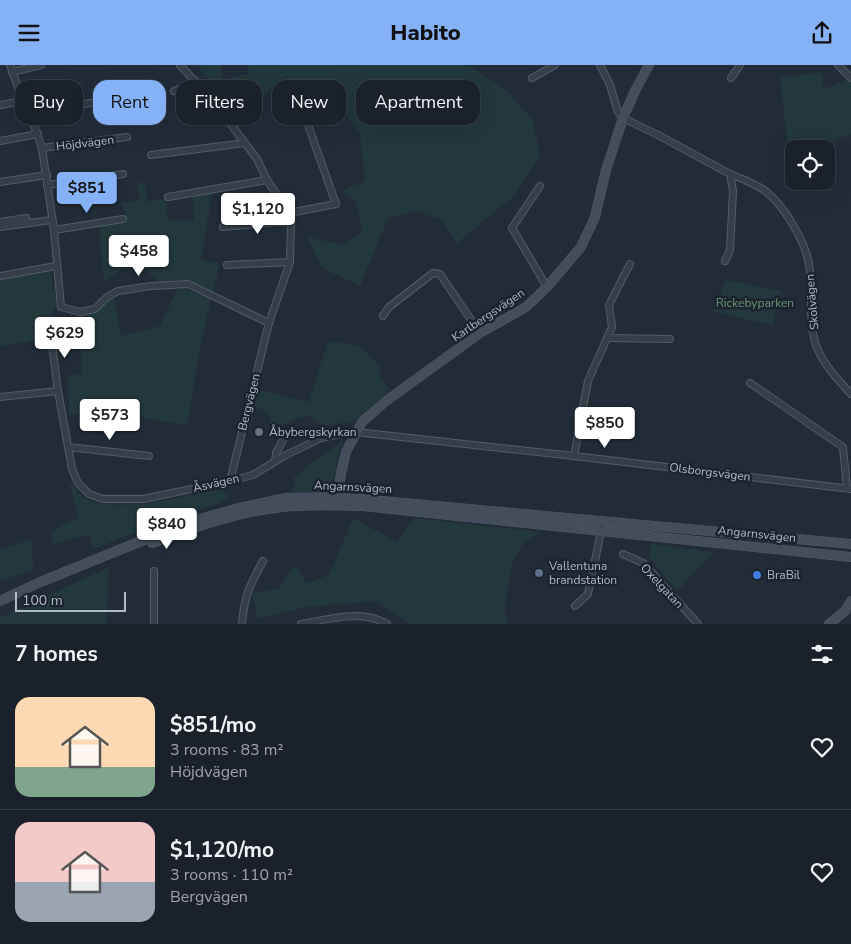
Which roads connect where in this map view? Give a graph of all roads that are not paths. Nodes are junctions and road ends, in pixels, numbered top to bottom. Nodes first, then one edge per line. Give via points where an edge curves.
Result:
1 (10, 65) edge
2 (41, 65) edge
3 (182, 65) edge
4 (555, 65) edge
5 (600, 65) edge
6 (649, 65) edge
7 (740, 65) edge
8 (838, 65) edge
9 (12, 72) junction
10 (851, 77) edge
11 (532, 78) dead end
12 (731, 78) dead end
13 (15, 80) edge
14 (195, 80) edge
15 (15, 102) edge
16 (0, 105) edge
17 (623, 118) junction
18 (34, 125) edge
19 (231, 125) edge
20 (308, 125) edge
21 (38, 134) junction
22 (127, 137) dead end
23 (0, 141) edge
24 (245, 143) junction
25 (42, 148) junction
26 (150, 155) dead end
27 (123, 174) dead end
28 (730, 174) junction
29 (47, 175) junction
30 (267, 180) junction
31 (0, 182) edge
32 (46, 185) junction
33 (540, 187) dead end
34 (168, 197) dead end
35 (289, 213) junction
36 (26, 218) dead end
37 (123, 219) dead end
38 (52, 220) junction
39 (291, 221) junction
40 (0, 222) edge
41 (0, 227) edge
42 (223, 227) dead end
43 (54, 230) junction
44 (725, 261) dead end
45 (290, 262) junction
46 (630, 264) dead end
47 (227, 265) dead end
48 (56, 266) junction
49 (0, 276) edge
50 (547, 287) junction
51 (383, 316) dead end
52 (269, 323) junction
53 (50, 329) dead end
54 (480, 333) junction
55 (606, 339) junction
56 (670, 339) dead end
57 (750, 383) dead end
58 (58, 391) junction
59 (851, 394) edge
60 (0, 397) edge
61 (356, 432) junction
62 (284, 440) dead end
63 (68, 447) junction
64 (149, 456) dead end
65 (574, 456) junction
66 (275, 461) junction
67 (230, 481) junction
68 (849, 488) edge
69 (337, 501) junction
70 (603, 526) junction
71 (851, 544) edge
72 (622, 554) dead end
73 (851, 557) edge
74 (263, 561) dead end
75 (154, 571) dead end
76 (0, 601) edge
77 (851, 601) edge
78 (0, 606) edge
79 (575, 606) dead end
80 (849, 612) edge
81 (154, 624) edge
82 (242, 624) edge
83 (301, 624) edge
84 (387, 624) edge
85 (698, 624) edge
86 (829, 624) edge

1 - 9 street, Höjdvägen
2 - 9 street
3 - 14 street, Bergvägen
4 - 11 street
5 - 17 street
6 - 17 main road, Karlbergsvägen
7 - 12 street
8 - 10 street
9 - 13 street, Höjdvägen
15 - 16 street
17 - 28 street, Skolvägen
17 - 50 main road, Karlbergsvägen via 595,217 581,247
18 - 21 street, Höjdvägen
19 - 24 street, Bergvägen
20 - 35 street via 336,204
21 - 23 street, Höjdvägen
21 - 25 street, Höjdvägen
22 - 25 street, Höjdvägen
24 - 26 street
24 - 30 street, Bergvägen
25 - 29 street, Höjdvägen
27 - 32 street
28 - 44 street via 733,191 730,250
28 - 59 street, Skolvägen via 763,189 786,213 809,264 817,347 829,369
29 - 31 street
29 - 32 street, Höjdvägen
30 - 34 street
30 - 35 street, Bergvägen
32 - 38 street, Höjdvägen
33 - 50 street via 512,228
35 - 39 street, Bergvägen
36 - 40 street
37 - 43 street
38 - 41 street
38 - 43 street, Höjdvägen
39 - 42 street
39 - 45 street, Bergvägen
43 - 48 street, Höjdvägen
45 - 47 street
45 - 52 street, Bergvägen
46 - 55 street via 609,305 612,327
48 - 49 street
48 - 52 street, Höjdvägen via 61,307 80,311 95,309 118,291 188,284
50 - 54 main road, Karlbergsvägen via 526,307
51 - 54 street via 389,307 433,273 440,274
52 - 67 street, Bergvägen
53 - 58 street, Åsvägen
54 - 61 main road, Karlbergsvägen via 386,401 362,422
55 - 56 street
55 - 65 street via 588,381
57 - 68 street, Olsborgsvägen via 843,447
58 - 60 street
58 - 63 street, Åsvägen
61 - 65 street, Olsborgsvägen
61 - 66 street, Åsvägen via 321,438
61 - 69 main road, Karlbergsvägen via 346,452
62 - 66 street
63 - 64 street
63 - 67 street, Åsvägen via 78,483 89,494 103,499 144,499
65 - 68 street, Olsborgsvägen
66 - 67 street, Åsvägen via 253,475
69 - 70 main road, Angarnsvägen via 532,513
69 - 76 main road, Angarnsvägen via 286,498 183,524
69 - 78 main road, Angarnsvägen via 232,516 191,528 108,559
70 - 71 main road, Angarnsvägen
70 - 73 main road, Angarnsvägen
70 - 79 street via 588,593
72 - 85 street, Oxelgatan via 643,563
74 - 82 street via 243,603
75 - 81 street
77 - 80 main road
80 - 86 main road
83 - 84 street via 346,615 380,619

